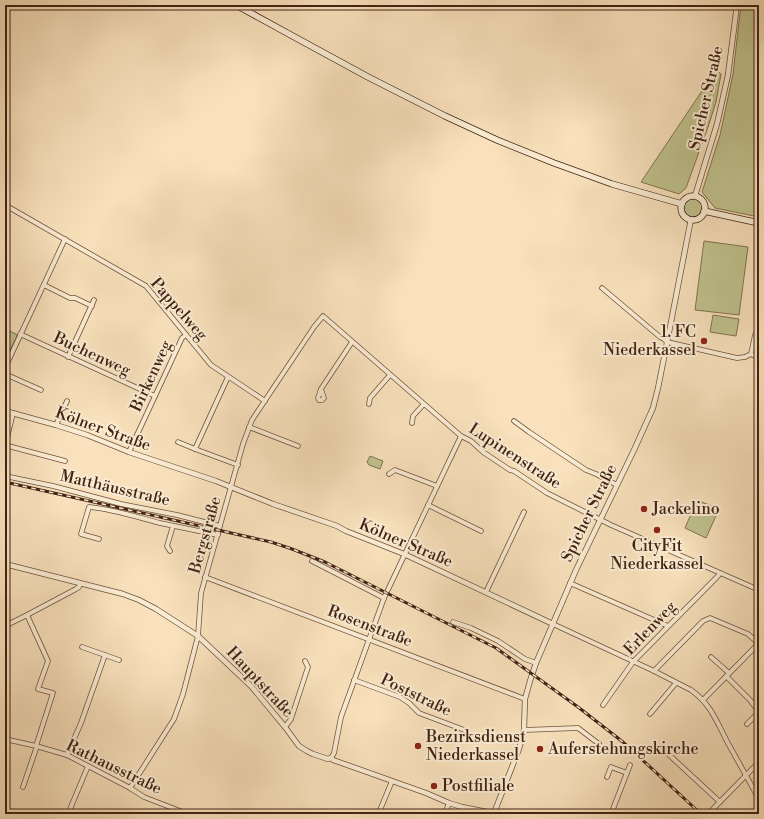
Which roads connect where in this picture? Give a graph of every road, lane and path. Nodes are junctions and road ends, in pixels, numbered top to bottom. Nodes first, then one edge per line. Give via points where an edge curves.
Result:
1 (236, 5) edge
2 (736, 5) edge
3 (695, 196) junction
4 (682, 204) junction
5 (5, 205) edge
6 (704, 211) junction
7 (691, 219) junction
8 (759, 224) edge
9 (65, 239) junction
10 (44, 285) junction
11 (602, 288) dead end
12 (94, 300) dead end
13 (92, 306) junction
14 (759, 329) edge
15 (337, 330) joint
16 (20, 334) junction
17 (186, 335) junction
18 (352, 342) junction
19 (667, 342) junction
20 (752, 354) junction
21 (68, 357) junction
22 (759, 358) edge
23 (5, 368) edge
24 (5, 374) edge
25 (390, 375) junction
26 (228, 377) junction
27 (321, 389) dead end
28 (41, 390) dead end
29 (155, 396) junction
30 (67, 401) dead end
31 (265, 401) junction
32 (369, 404) dead end
33 (424, 405) junction
34 (5, 411) edge
35 (13, 413) junction
36 (514, 420) dead end
37 (412, 423) dead end
38 (56, 425) junction
39 (249, 427) junction
40 (460, 436) junction
41 (178, 442) dead end
42 (298, 446) dead end
43 (195, 449) junction
44 (129, 452) junction
45 (66, 461) dead end
46 (238, 465) junction
47 (389, 474) dead end
48 (5, 476) edge
49 (617, 485) junction
50 (437, 486) junction
51 (231, 488) junction
52 (428, 505) junction
53 (524, 512) dead end
54 (600, 519) junction
55 (173, 526) junction
56 (220, 526) junction
57 (481, 531) dead end
58 (218, 535) junction
59 (99, 539) dead end
60 (170, 551) dead end
61 (404, 554) junction
62 (312, 561) dead end
63 (5, 564) edge
64 (720, 573) junction
65 (205, 577) junction
66 (570, 583) junction
67 (80, 584) junction
68 (759, 590) edge
69 (486, 592) junction
70 (384, 598) junction
71 (27, 615) junction
72 (452, 622) dead end
73 (553, 624) junction
74 (5, 626) edge
75 (668, 626) junction
76 (198, 636) junction
77 (370, 639) junction
78 (759, 643) edge
79 (82, 647) dead end
80 (105, 655) junction
81 (711, 657) dead end
82 (119, 660) dead end
83 (305, 661) dead end
84 (633, 662) junction
85 (536, 663) junction
86 (654, 671) junction
87 (728, 675) junction
88 (354, 680) junction
89 (676, 683) junction
90 (525, 699) junction
91 (703, 700) junction
92 (603, 705) dead end
93 (759, 712) edge
94 (650, 714) dead end
95 (747, 724) dead end
96 (285, 727) junction
97 (524, 730) junction
98 (467, 731) dead end
99 (5, 739) edge
100 (598, 744) dead end
101 (37, 746) junction
102 (667, 753) dead end
103 (67, 755) junction
104 (331, 758) junction
105 (759, 762) edge
106 (630, 765) dead end
107 (88, 766) junction
108 (627, 774) junction
109 (746, 775) junction
110 (607, 777) dead end
111 (392, 780) junction
112 (24, 787) dead end
113 (130, 788) junction
114 (759, 799) edge
115 (720, 802) junction
116 (449, 803) junction
117 (380, 810) dead end
118 (178, 812) edge
119 (68, 814) edge
120 (188, 814) edge
121 (445, 814) edge
122 (495, 814) edge
123 (610, 814) edge
124 (708, 814) edge

1 - 4 main road via 445,116 503,143 612,184
2 - 3 street, Spicher Straße via 728,75 717,124
3 - 4 main road via 688,197
3 - 6 main road via 702,200
4 - 7 main road via 682,212
5 - 9 street, Pappelweg
6 - 7 main road via 700,217
6 - 8 main road
7 - 19 street, Spicher Straße
9 - 10 street
9 - 17 street, Pappelweg via 146,286
10 - 13 street
10 - 16 street
11 - 19 street
12 - 13 street
13 - 21 street
14 - 20 street via 755,335
15 - 18 street, Lupinenstraße
15 - 31 street, Bergstraße via 323,316
16 - 21 street, Buchenweg
16 - 23 street
17 - 26 street, Pappelweg via 211,365
17 - 29 street, Birkenweg via 182,338
18 - 25 street, Lupinenstraße
18 - 27 street
19 - 20 street via 737,358
19 - 49 street, Spicher Straße via 653,408
20 - 22 street
21 - 29 street, Buchenweg
24 - 28 street
25 - 32 street via 370,398
25 - 33 street, Lupinenstraße
26 - 31 street, Pappelweg
26 - 43 street
29 - 44 street, Birkenweg
30 - 38 street
31 - 39 street, Bergstraße
33 - 37 street via 413,416
33 - 40 street, Lupinenstraße
34 - 35 street, Kölner Straße
35 - 38 street, Kölner Straße
35 - 45 street via 7,445
36 - 49 street via 586,470
38 - 44 street, Kölner Straße
39 - 42 street
39 - 46 street, Bergstraße
40 - 50 street
40 - 54 street, Lupinenstraße via 547,493
41 - 43 street
43 - 46 street
44 - 51 street, Kölner Straße
46 - 51 street, Bergstraße
47 - 50 street via 395,470
48 - 56 street, Matthäusstraße
49 - 54 street, Spicher Straße
50 - 52 street
51 - 56 street, Bergstraße
51 - 61 street, Kölner Straße
52 - 57 street
52 - 61 street
53 - 69 street
54 - 64 street, Lupinenstraße
54 - 66 street, Spicher Straße
55 - 58 street
55 - 59 street via 89,507 81,534
55 - 60 street via 167,546
56 - 58 street, Bergstraße
58 - 65 street, Bergstraße
61 - 69 street, Kölner Straße
61 - 70 street
62 - 70 street
63 - 67 street, Hauptstraße
64 - 68 street, Lupinenstraße
64 - 75 street, Erlenweg
65 - 76 street, Bergstraße via 201,592
65 - 77 street, Rosenstraße
66 - 73 street, Spicher Straße
66 - 75 street
67 - 71 street via 76,589
67 - 76 street, Hauptstraße via 139,600
69 - 73 street, Kölner Straße
70 - 77 street
71 - 74 street
71 - 101 street via 48,661 38,689 53,693
72 - 85 street via 498,641 525,659
73 - 84 street, Kölner Straße
73 - 85 street, Spicher Straße
75 - 84 street, Erlenweg
76 - 96 street, Hauptstraße via 251,686
76 - 113 street, Bergstraße via 174,719
77 - 88 street
77 - 90 street, Rosenstraße
78 - 86 street via 748,634 710,618 703,621
78 - 87 street
79 - 80 street
80 - 82 street
80 - 103 street
81 - 87 street
83 - 96 street via 308,667 291,719
84 - 86 street, Kölner Straße
84 - 92 street, Erlenweg
85 - 90 street, Spicher Straße
86 - 89 street, Kölner Straße
87 - 91 street
87 - 93 street
88 - 98 street, Poststraße via 406,700 418,713
88 - 104 street via 341,717
89 - 91 street, Kölner Straße via 691,690
89 - 94 street
90 - 97 street, Spicher Straße
91 - 109 street, Kölner Straße
93 - 95 street
96 - 104 street, Hauptstraße via 299,746
97 - 100 street via 578,728
97 - 122 street, Spicher Straße
99 - 101 street, Rathausstraße
101 - 103 street, Rathausstraße
101 - 112 street
102 - 115 street
103 - 107 street, Rathausstraße
104 - 111 street, Hauptstraße
105 - 109 street
106 - 108 street
107 - 113 street, Rathausstraße
107 - 119 street
108 - 110 street via 611,767
108 - 123 street
109 - 114 street, Kölner Straße
109 - 115 street
111 - 116 street, Hauptstraße
111 - 117 street
113 - 118 street, Rathausstraße
115 - 124 street
116 - 121 street
116 - 122 street, Hauptstraße
118 - 120 street, Rathausstraße

